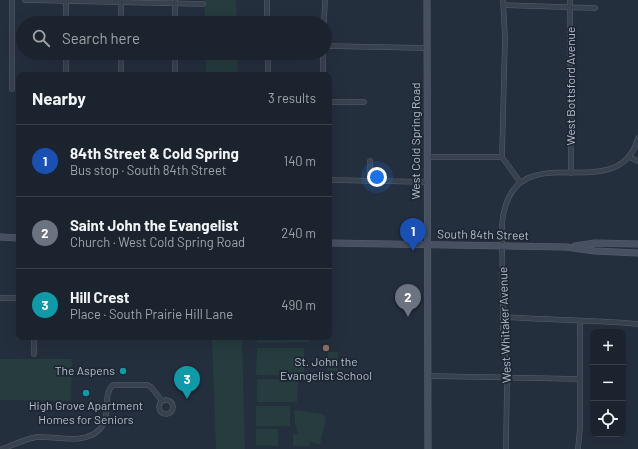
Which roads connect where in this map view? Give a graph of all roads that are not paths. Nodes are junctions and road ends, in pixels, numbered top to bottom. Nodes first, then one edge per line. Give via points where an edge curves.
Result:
1 (12, 0) edge
2 (25, 0) edge
3 (66, 0) edge
4 (267, 0) edge
5 (324, 0) edge
6 (427, 0) edge
7 (570, 0) edge
8 (121, 1) edge
9 (175, 1) edge
10 (503, 2) edge
11 (203, 4) dead end
12 (570, 7) junction
13 (595, 8) dead end
14 (66, 16) edge
15 (121, 16) edge
16 (175, 16) edge
17 (267, 16) edge
18 (324, 16) edge
19 (332, 46) edge
20 (428, 48) junction
21 (66, 60) edge
22 (121, 60) edge
23 (175, 60) edge
24 (268, 60) edge
25 (323, 60) edge
26 (66, 72) edge
27 (121, 72) edge
28 (175, 72) edge
29 (268, 72) edge
30 (323, 72) edge
31 (12, 88) dead end
32 (332, 102) edge
33 (364, 102) dead end
34 (638, 138) edge
35 (427, 157) junction
36 (502, 157) junction
37 (629, 157) junction
38 (370, 161) dead end
39 (638, 162) edge
40 (571, 173) junction
41 (332, 180) edge
42 (370, 181) junction
43 (427, 182) junction
44 (520, 182) junction
45 (0, 237) edge
46 (16, 238) edge
47 (332, 243) edge
48 (638, 244) edge
49 (428, 245) junction
50 (502, 246) junction
51 (566, 247) junction
52 (638, 253) edge
53 (0, 298) edge
54 (16, 298) edge
55 (503, 318) junction
56 (580, 322) junction
57 (638, 324) edge
58 (34, 340) edge
59 (34, 354) dead end
60 (428, 376) junction
61 (508, 378) junction
62 (580, 379) junction
63 (162, 401) dead end
64 (2, 449) edge
65 (428, 449) edge
66 (506, 449) edge
67 (578, 449) edge

1 - 31 street
2 - 3 street
3 - 8 street
3 - 14 street
4 - 17 street
5 - 18 street
6 - 20 street, West Cold Spring Road
7 - 12 street, West Bottsford Avenue
8 - 9 street
8 - 15 street
9 - 11 street
9 - 16 street
10 - 12 street
10 - 36 street via 505,38
12 - 13 street
12 - 40 street, West Bottsford Avenue
19 - 20 street
20 - 35 street, West Cold Spring Road
21 - 26 street
22 - 27 street
23 - 28 street
24 - 29 street
25 - 30 street
32 - 33 street
34 - 37 street
35 - 36 street
35 - 43 street, West Cold Spring Road
36 - 44 street
37 - 39 street
37 - 40 street via 615,167 600,172
38 - 42 street
40 - 44 street via 543,173
41 - 42 street
42 - 43 street
43 - 49 street, West Cold Spring Road
44 - 50 street, West Whitaker Avenue via 509,197 504,210
45 - 46 street
47 - 49 street, South 84th Street
48 - 51 street, South 84th Street via 595,243
49 - 50 street, South 84th Street
49 - 60 street, West Cold Spring Road
50 - 51 street, South 84th Street
50 - 55 street, West Whitaker Avenue
51 - 52 street, South 84th Street
53 - 54 street
55 - 56 street
55 - 61 street, West Whitaker Avenue
56 - 57 street
56 - 62 street
58 - 59 street
60 - 61 street
60 - 65 street, West Cold Spring Road
61 - 62 street
61 - 66 street, West Whitaker Avenue
62 - 67 street
63 - 64 street via 147,385 113,385 108,390 105,422 95,433 78,438 36,437

